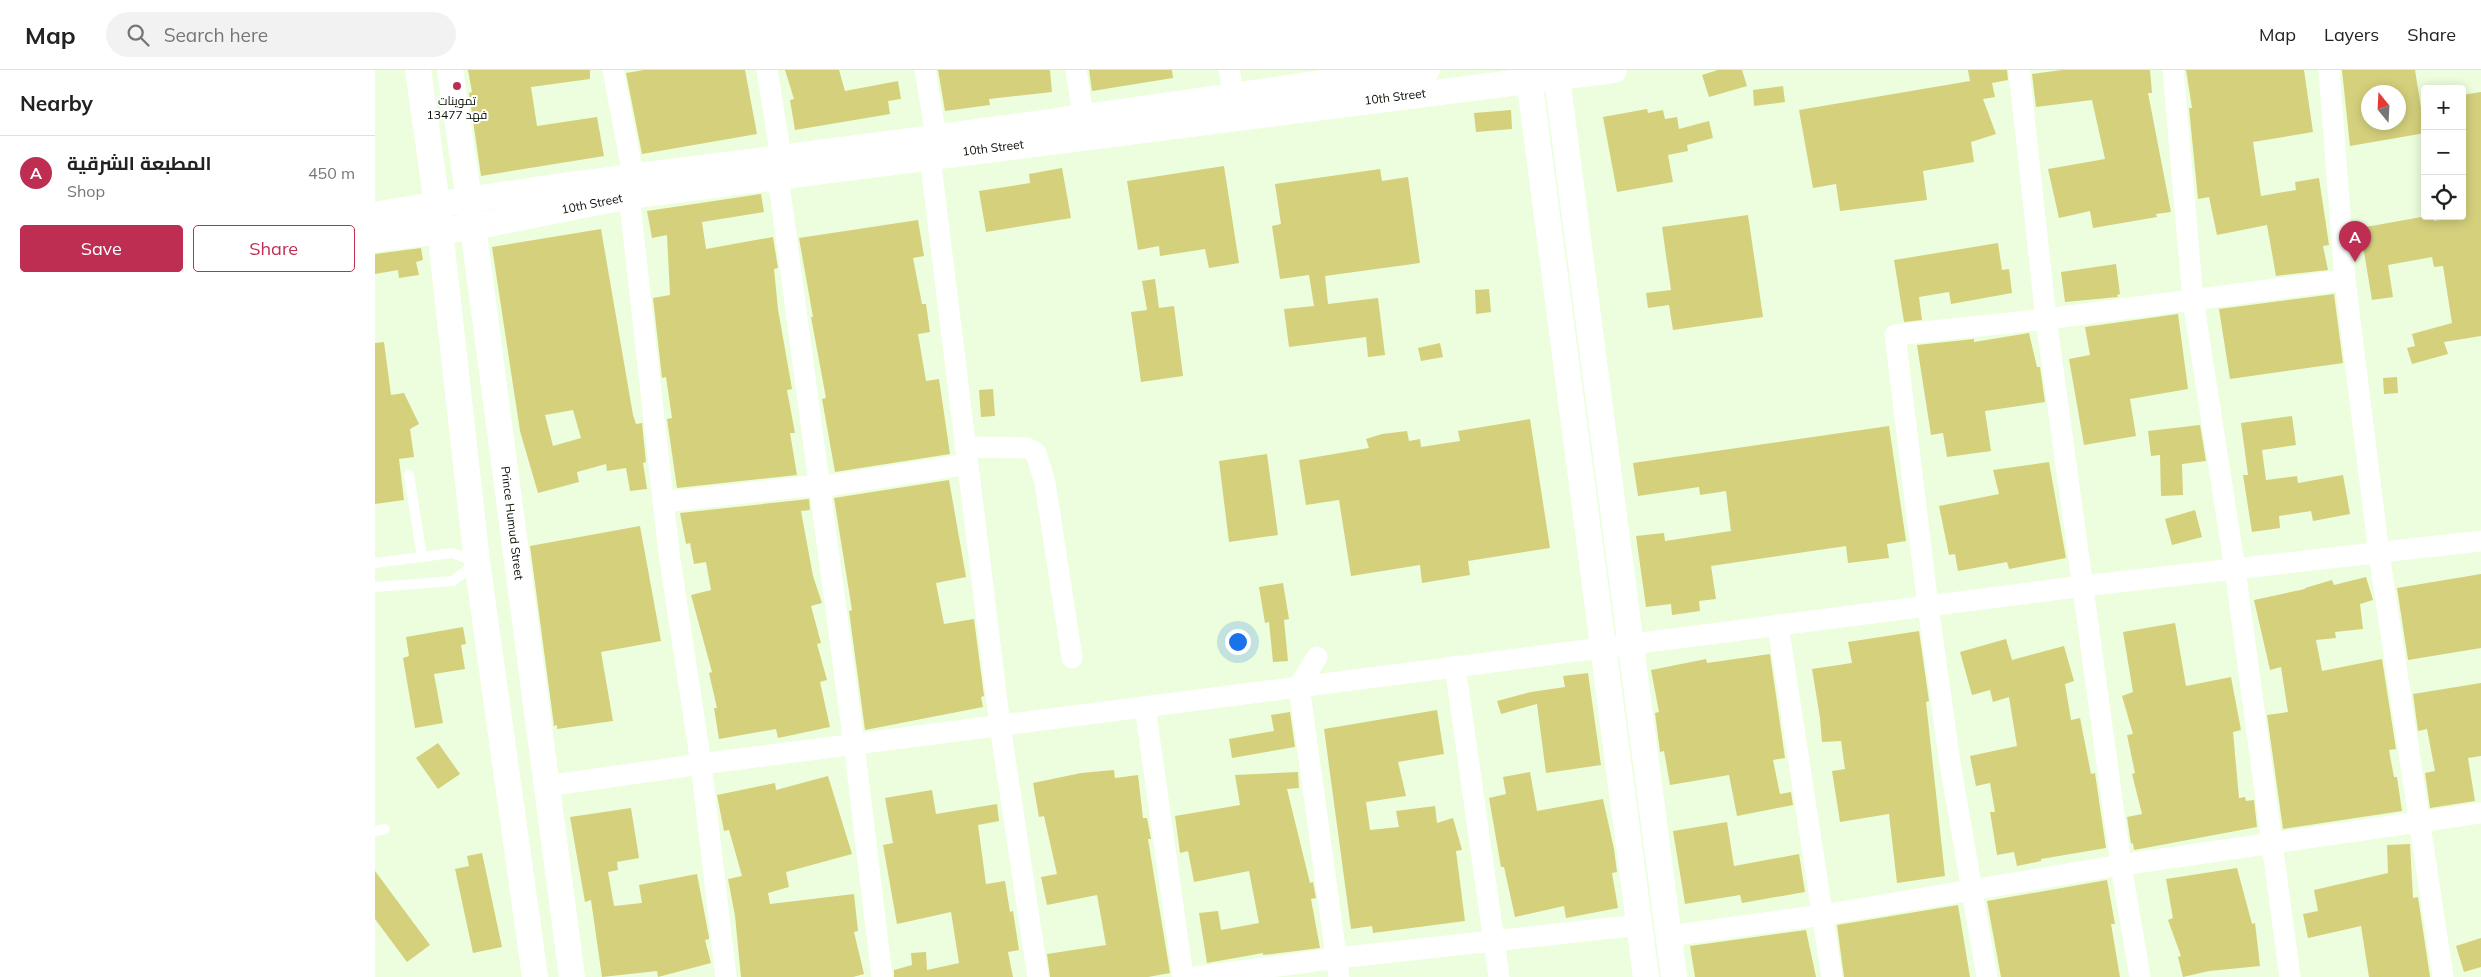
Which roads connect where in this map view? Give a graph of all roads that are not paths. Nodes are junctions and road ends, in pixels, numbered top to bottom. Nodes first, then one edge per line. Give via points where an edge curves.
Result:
1 (418, 70) edge
2 (450, 70) edge
3 (613, 70) edge
4 (767, 70) edge
5 (925, 70) edge
6 (1076, 70) edge
7 (1229, 70) edge
8 (1427, 70) edge
9 (1614, 70) edge
10 (2019, 70) edge
11 (2173, 70) edge
12 (2329, 70) edge
13 (1382, 72) edge
14 (1557, 74) edge
15 (1529, 75) edge
16 (1233, 96) junction
17 (1083, 116) junction
18 (933, 146) junction
19 (780, 167) junction
20 (631, 186) junction
21 (468, 199) junction
22 (437, 204) junction
23 (375, 215) edge
24 (473, 227) junction
25 (439, 230) junction
26 (375, 239) edge
27 (2345, 280) junction
28 (2193, 300) junction
29 (2045, 319) junction
30 (966, 455) junction
31 (409, 475) dead end
32 (819, 486) junction
33 (663, 502) junction
34 (2481, 541) edge
35 (2379, 554) junction
36 (422, 557) junction
37 (477, 562) junction
38 (375, 563) edge
39 (2235, 569) junction
40 (2083, 586) junction
41 (375, 588) edge
42 (1928, 606) junction
43 (1778, 625) junction
44 (1631, 644) junction
45 (1603, 648) junction
46 (1317, 657) dead end
47 (1072, 658) dead end
48 (1455, 666) junction
49 (1299, 686) junction
50 (1145, 707) junction
51 (999, 726) junction
52 (854, 744) junction
53 (701, 764) junction
54 (546, 786) junction
55 (2481, 813) edge
56 (2419, 822) junction
57 (2273, 843) junction
58 (2121, 865) junction
59 (1972, 890) junction
60 (1823, 915) junction
61 (1639, 925) junction
62 (1669, 936) junction
63 (1495, 940) junction
64 (1338, 967) edge
65 (535, 977) edge
66 (572, 977) edge
67 (726, 977) edge
68 (882, 977) edge
69 (1038, 977) edge
70 (1183, 977) edge
71 (1196, 977) edge
72 (1499, 977) edge
73 (1646, 977) edge
74 (1674, 977) edge
75 (1832, 977) edge
76 (1987, 977) edge
77 (2140, 977) edge
78 (2290, 977) edge
79 (2443, 977) edge

1 - 22 street
2 - 21 street, Prince Humud Street
3 - 20 street
4 - 19 street
5 - 18 street
6 - 17 street
7 - 16 street
8 - 13 street, 10th Street
9 - 14 street, 10th Street
10 - 29 street
11 - 28 street
12 - 27 street
13 - 16 street, 10th Street
14 - 15 street, 10th Street
14 - 44 street
15 - 18 street, 10th Street
15 - 45 street
16 - 17 street, 10th Street
17 - 18 street, 10th Street
18 - 19 street, 10th Street
18 - 30 street
19 - 20 street, 10th Street
19 - 32 street
20 - 21 street, 10th Street
20 - 24 street, 10th Street
20 - 33 street
21 - 22 street, 10th Street
21 - 24 street, Prince Humud Street
22 - 23 street, 10th Street
22 - 25 street
24 - 25 street, 10th Street
24 - 54 street, Prince Humud Street
25 - 26 street, 10th Street
25 - 37 street
27 - 28 street
27 - 35 street
28 - 29 street
28 - 39 street
29 - 40 street
29 - 42 street via 1895,335
30 - 32 street
30 - 47 street via 1027,448 1036,453 1045,484
30 - 51 street
31 - 36 lane
32 - 33 street
32 - 52 street
33 - 53 street
34 - 35 street
35 - 39 street
35 - 56 street
36 - 37 lane via 452,554
36 - 38 lane
37 - 41 lane via 453,581
37 - 65 street
39 - 40 street
39 - 57 street
40 - 42 street
40 - 58 street
42 - 43 street
42 - 59 street
43 - 44 street
43 - 60 street
44 - 45 street
44 - 62 street
45 - 48 street
45 - 61 street
46 - 49 street
48 - 49 street
48 - 63 street
49 - 50 street
49 - 64 street
50 - 51 street
50 - 70 street
51 - 52 street
51 - 69 street
52 - 53 street
52 - 68 street
53 - 54 street
53 - 67 street
54 - 66 street, Prince Humud Street
55 - 56 street
56 - 57 street
56 - 79 street
57 - 58 street
57 - 78 street
58 - 59 street
58 - 77 street
59 - 60 street
59 - 76 street
60 - 62 street
60 - 75 street
61 - 63 street
61 - 73 street
62 - 74 street
63 - 64 street
63 - 72 street
64 - 71 street

